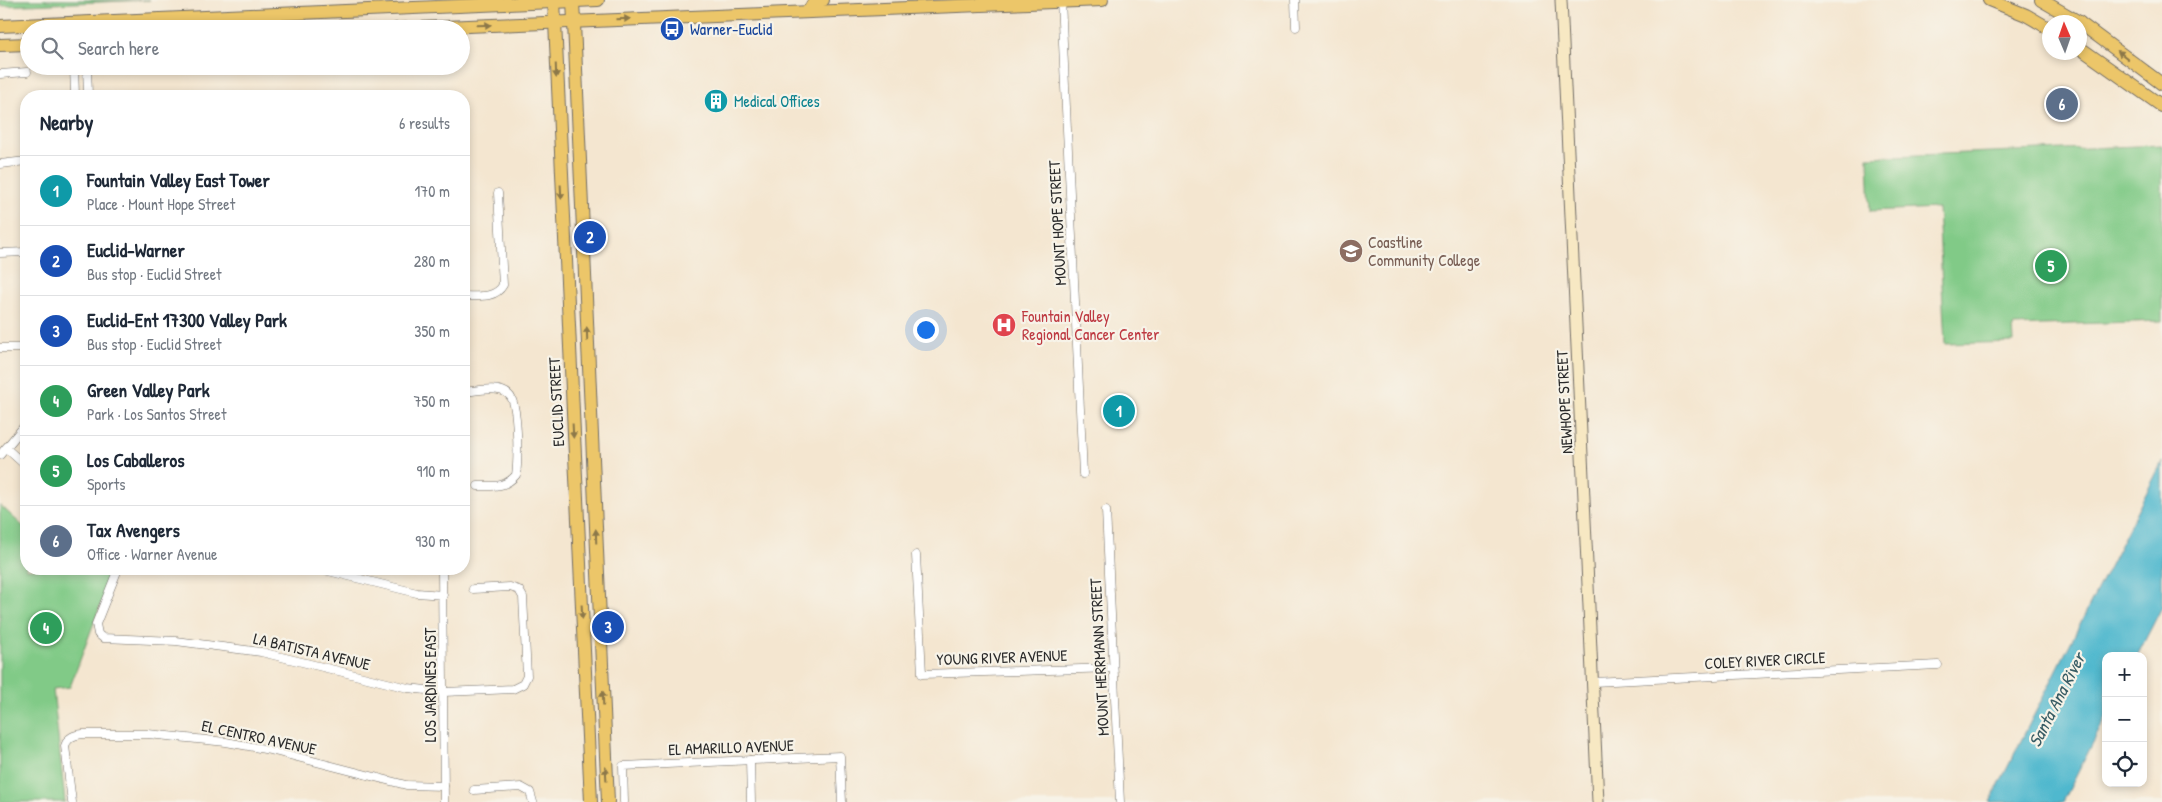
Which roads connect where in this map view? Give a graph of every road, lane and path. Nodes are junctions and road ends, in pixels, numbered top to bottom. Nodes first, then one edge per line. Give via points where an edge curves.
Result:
1 (598, 0) edge
2 (823, 0) edge
3 (1102, 0) edge
4 (1295, 0) edge
5 (1561, 0) edge
6 (1991, 0) edge
7 (2041, 0) edge
8 (554, 1) edge
9 (573, 1) edge
10 (1061, 1) edge
11 (932, 3) edge
12 (808, 12) junction
13 (2066, 15) edge
14 (194, 20) edge
15 (574, 21) junction
16 (555, 22) junction
17 (2042, 24) edge
18 (0, 26) edge
19 (20, 26) edge
20 (470, 26) edge
21 (1296, 27) dead end
22 (2087, 29) edge
23 (20, 44) edge
24 (0, 45) edge
25 (2087, 53) edge
26 (20, 73) edge
27 (0, 74) edge
28 (74, 75) edge
29 (87, 75) edge
30 (2162, 84) edge
31 (75, 90) edge
32 (88, 90) edge
33 (2162, 106) edge
34 (20, 162) edge
35 (0, 164) edge
36 (498, 193) dead end
37 (20, 252) edge
38 (0, 253) edge
39 (470, 296) edge
40 (0, 348) edge
41 (20, 348) edge
42 (470, 392) edge
43 (20, 431) edge
44 (6, 448) junction
45 (0, 455) edge
46 (20, 461) edge
47 (1083, 474) dead end
48 (478, 486) dead end
49 (1106, 510) dead end
50 (916, 556) dead end
51 (116, 575) edge
52 (344, 575) edge
53 (442, 575) edge
54 (473, 589) dead end
55 (443, 595) junction
56 (1938, 665) dead end
57 (1113, 668) junction
58 (1593, 682) junction
59 (444, 692) junction
60 (588, 747) junction
61 (605, 747) junction
62 (750, 760) junction
63 (444, 786) junction
64 (474, 790) dead end
65 (72, 802) edge
66 (444, 802) edge
67 (533, 802) edge
68 (591, 802) edge
69 (608, 802) edge
70 (624, 802) edge
71 (751, 802) edge
72 (842, 802) edge
73 (1120, 802) edge
74 (1598, 802) edge

1 - 9 main road
2 - 12 main road via 814,2
3 - 10 main road
4 - 21 street
5 - 58 street, NEWHOPE STREET
6 - 17 main road
7 - 13 main road
8 - 9 main road
8 - 14 main road
8 - 16 main road, EUCLID STREET
9 - 15 main road, EUCLID STREET
10 - 11 main road
10 - 47 street, MOUNT HOPE STREET
11 - 12 main road
15 -> 12 main road
15 - 16 main road
61 -> 15 main road, EUCLID STREET
20 -> 16 main road
16 -> 60 main road, EUCLID STREET
18 - 19 main road
30 -> 22 main road
23 - 24 main road
25 - 33 main road
26 - 27 street
28 - 31 street
29 - 32 street
34 - 35 street
36 - 39 street via 503,285 493,295
37 - 38 street
40 - 41 street
42 - 48 street via 494,390 509,394 515,406 516,475 500,487
43 - 44 street
44 - 45 street
44 - 46 street
49 - 57 street, MOUNT HERRMANN STREET
50 - 57 street, YOUNG RIVER AVENUE via 922,674
51 - 59 street, LA BATISTA AVENUE via 96,629 103,638 220,646 309,663 408,688
52 - 55 street via 417,593
53 - 55 street, LOS JARDINES EAST
54 - 59 street, LA BATISTA AVENUE via 510,587 519,590 524,597 527,676 524,684 513,689
55 - 59 street, LOS JARDINES EAST
56 - 58 street, COLEY RIVER CIRCLE
57 - 73 street, MOUNT HERRMANN STREET
58 - 74 street, NEWHOPE STREET
59 - 63 street, LOS JARDINES EAST
60 - 61 street
60 - 68 main road, EUCLID STREET
69 -> 61 main road, EUCLID STREET
62 - 70 street, EL AMARILLO AVENUE via 623,766
62 - 71 street
62 - 72 street, EL AMARILLO AVENUE via 840,756
63 - 65 street, EL CENTRO AVENUE via 406,785 270,750 188,737 83,734 67,740 65,754
63 - 66 street, LOS JARDINES EAST
64 - 67 street via 521,787 530,792

